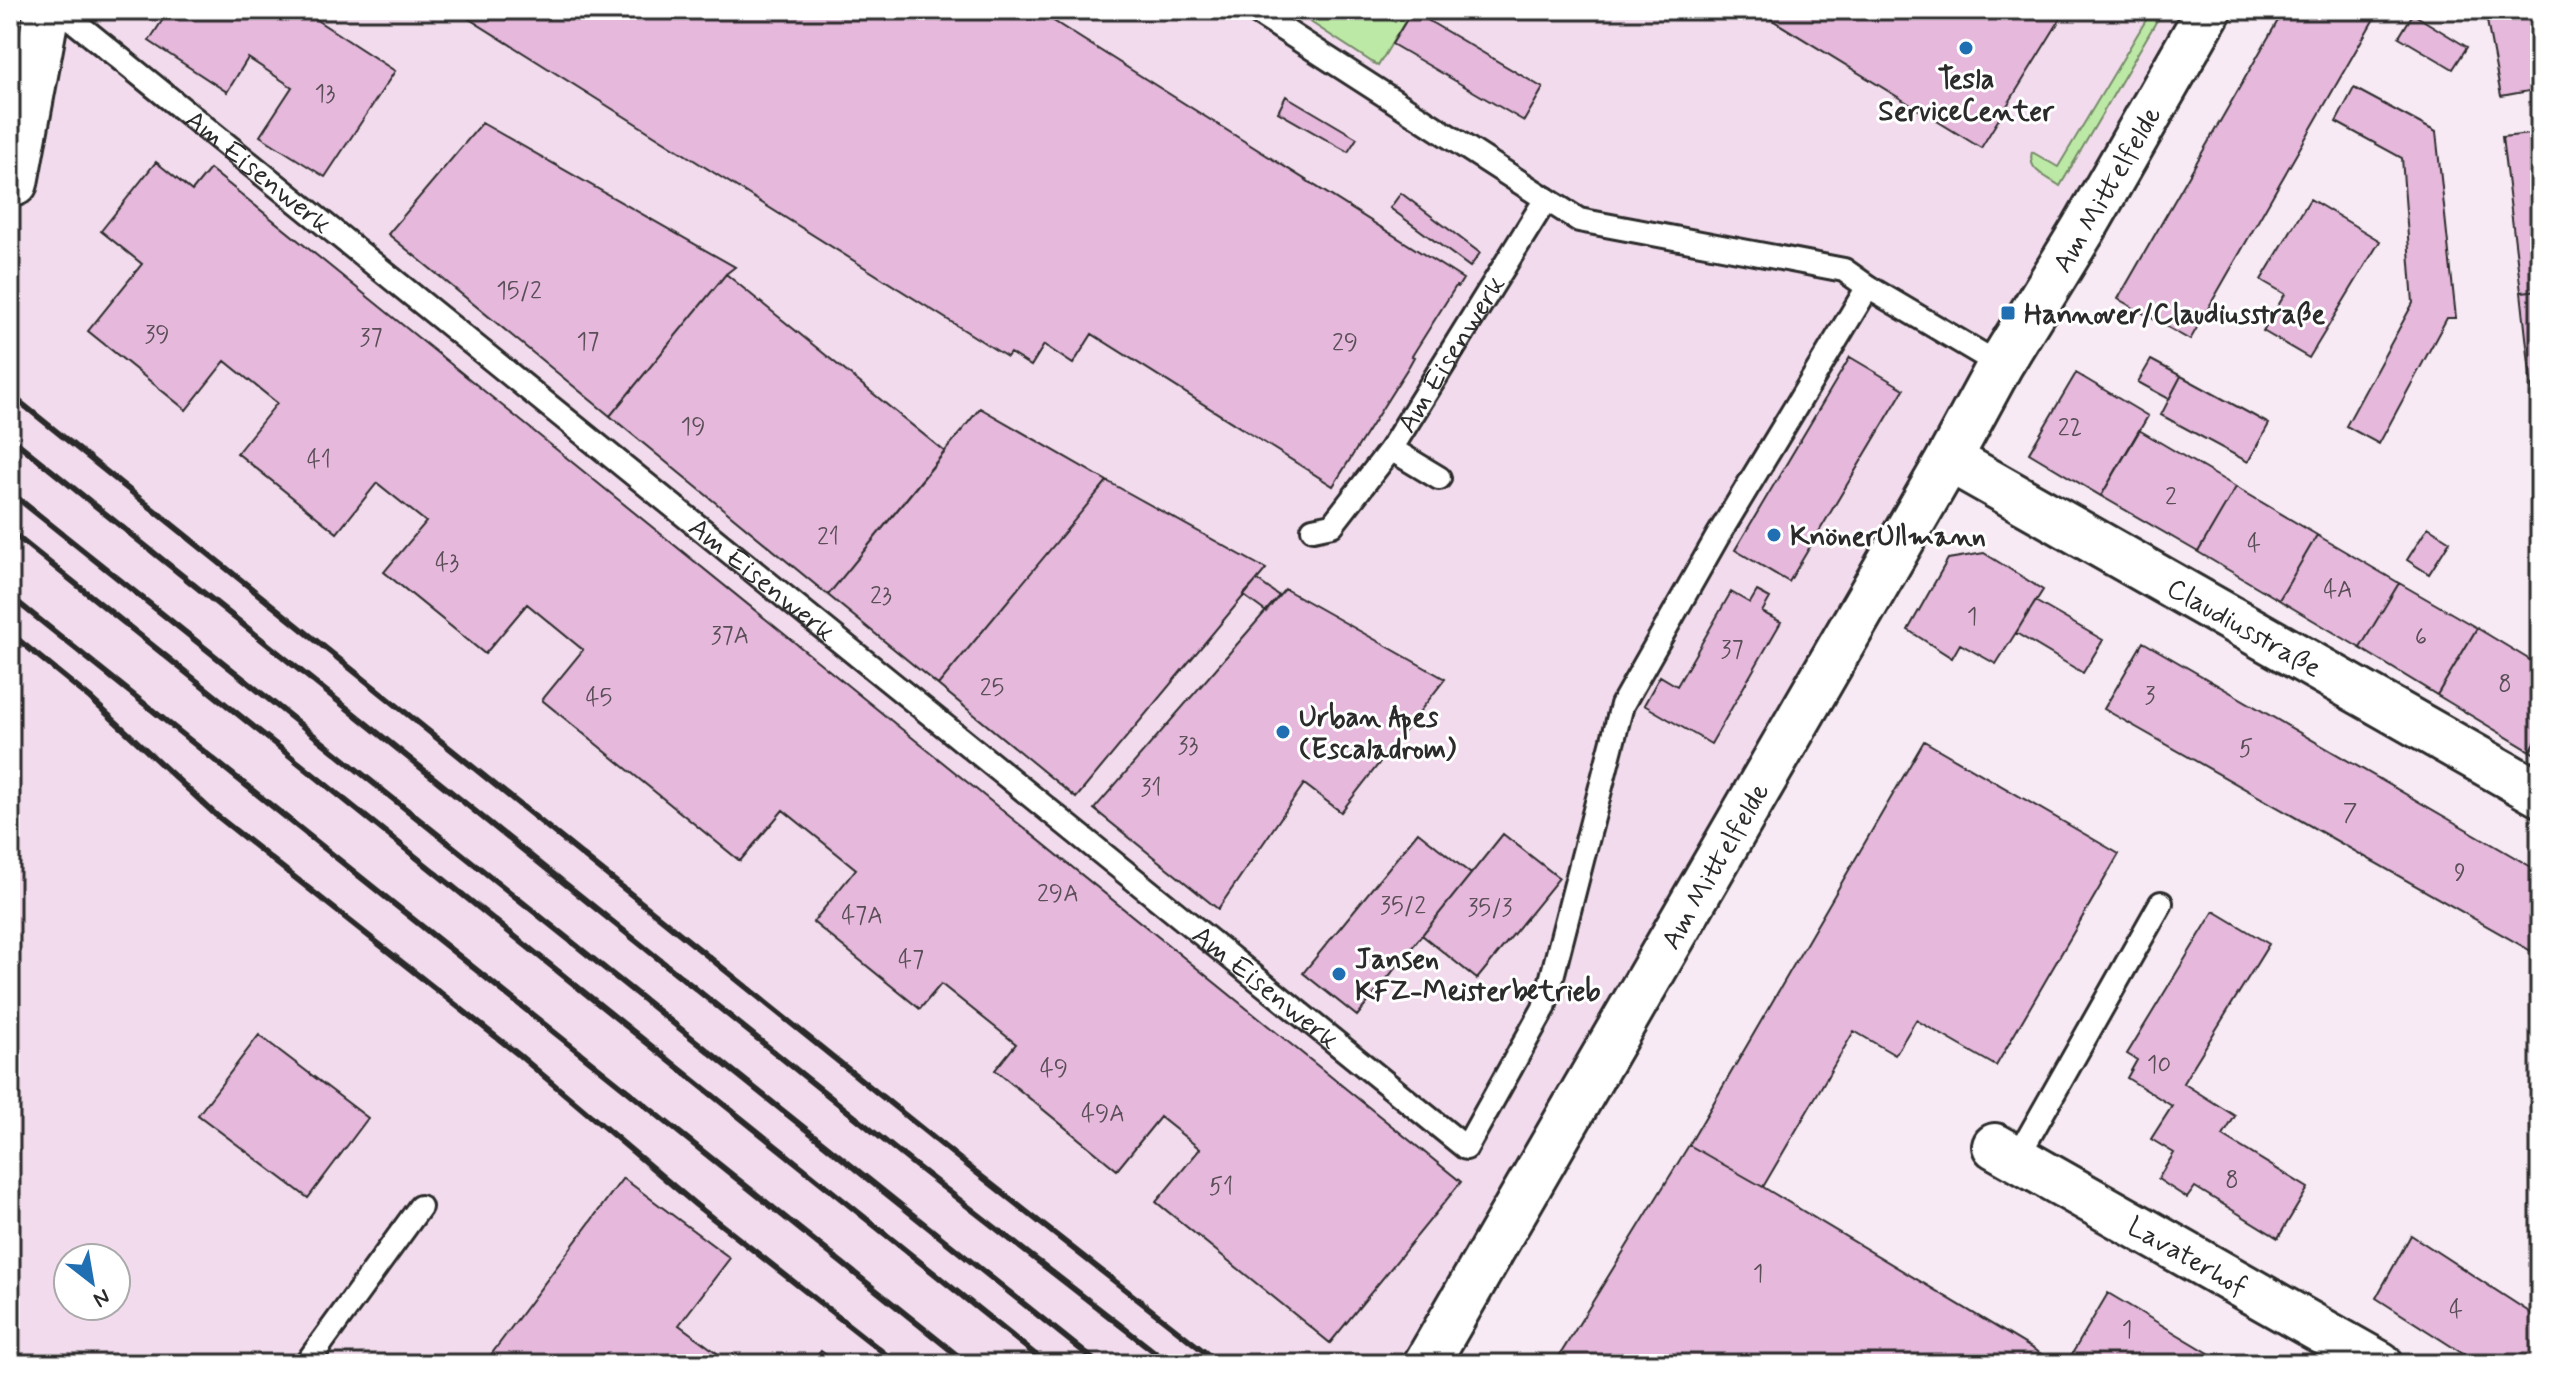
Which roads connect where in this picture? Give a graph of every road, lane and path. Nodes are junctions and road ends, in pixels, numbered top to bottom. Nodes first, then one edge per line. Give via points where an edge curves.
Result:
1 (47, 10) edge
2 (60, 10) edge
3 (1253, 10) edge
4 (2209, 10) edge
5 (15, 183) dead end
6 (1546, 199) junction
7 (1868, 287) junction
8 (2000, 365) junction
9 (1391, 449) junction
10 (1949, 459) junction
11 (1439, 478) dead end
12 (1313, 529) dead end
13 (2540, 794) edge
14 (2161, 903) dead end
15 (2006, 1152) joint
16 (420, 1207) dead end
17 (306, 1364) edge
18 (1426, 1364) edge
19 (2380, 1364) edge

1 - 5 street
2 - 7 lane, Am Eisenwerk via 1466,1148 1544,1008 1616,701
3 - 6 lane
4 - 8 street, Am Mittelfelde
6 - 7 lane via 1579,220 1844,270
6 - 9 lane, Am Eisenwerk
7 - 8 lane
8 - 10 street, Am Mittelfelde
9 - 11 lane
9 - 12 lane, Am Eisenwerk via 1332,525
10 - 13 street, Claudiusstraße
10 - 18 street, Am Mittelfelde
14 - 15 lane
15 - 19 street, Lavaterhof
16 - 17 lane

